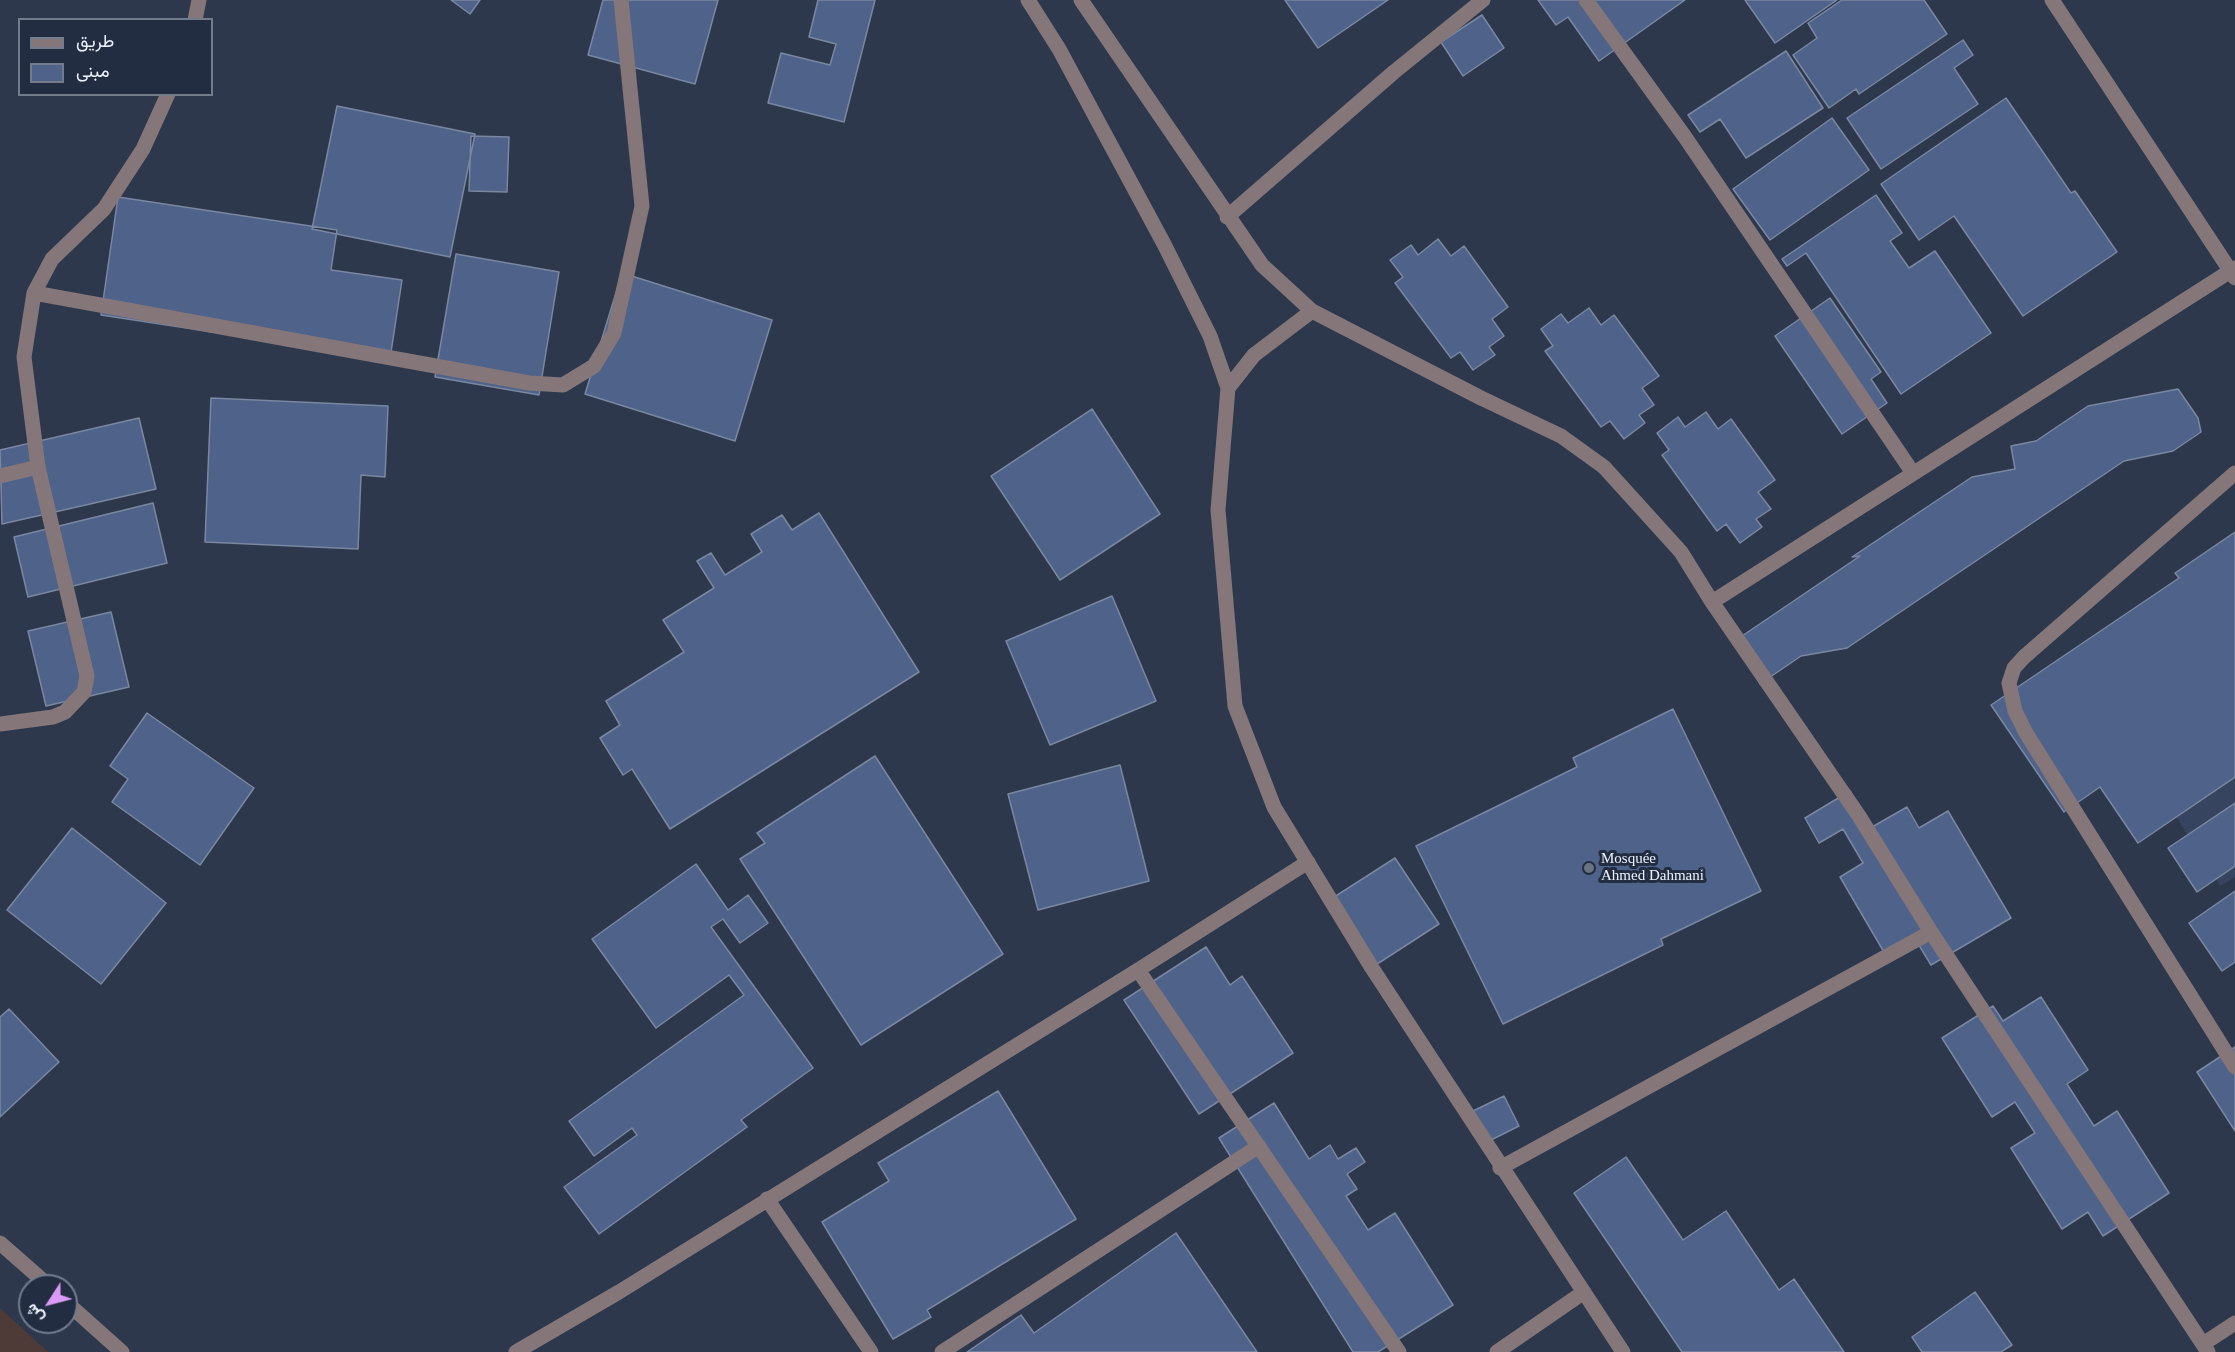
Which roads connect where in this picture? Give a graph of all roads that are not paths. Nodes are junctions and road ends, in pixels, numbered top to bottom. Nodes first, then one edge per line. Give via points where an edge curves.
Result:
1 (199, 0) edge
2 (621, 0) edge
3 (1028, 0) edge
4 (1483, 0) edge
5 (1586, 0) edge
6 (2052, 0) edge
7 (1084, 5) edge
8 (195, 18) edge
9 (167, 96) edge
10 (1227, 217) junction
11 (2234, 272) edge
12 (34, 292) junction
13 (1312, 311) junction
14 (1228, 388) junction
15 (38, 467) junction
16 (1913, 473) junction
17 (2235, 473) edge
18 (0, 476) edge
19 (1712, 602) junction
20 (0, 724) edge
21 (1308, 862) junction
22 (1931, 932) junction
23 (1138, 970) junction
24 (2235, 1067) edge
25 (1258, 1146) junction
26 (1500, 1168) junction
27 (767, 1199) junction
28 (0, 1242) edge
29 (36, 1274) edge
30 (1584, 1292) junction
31 (78, 1313) edge
32 (2235, 1323) edge
33 (2206, 1348) edge
34 (122, 1352) edge
35 (516, 1352) edge
36 (871, 1352) edge
37 (942, 1352) edge
38 (1399, 1352) edge
39 (1497, 1352) edge
40 (1623, 1352) edge

1 - 8 street
2 - 12 street via 642,206 614,333 594,366 563,384 529,383
3 - 14 street via 1059,49 1210,336
4 - 10 street
5 - 16 street via 1685,137
6 - 11 street
7 - 10 street
9 - 12 street via 142,149 104,209 52,259
10 - 13 street via 1262,265
11 - 16 street
12 - 15 street via 24,357
13 - 14 street via 1254,356
13 - 19 street via 1561,436 1604,467 1681,552
14 - 21 street via 1218,510 1235,706 1274,807
15 - 18 street
15 - 20 street via 87,676 84,692 65,712
16 - 19 street
17 - 24 street via 2024,657 2014,668 2009,683 2014,711 2026,733
19 - 22 street via 1859,816
21 - 23 street
21 - 26 street
22 - 26 street
22 - 33 street
23 - 25 street
23 - 27 street
25 - 37 street
25 - 38 street
26 - 30 street
27 - 35 street
27 - 36 street
28 - 29 street
30 - 39 street
30 - 40 street
31 - 34 street
32 - 33 street

